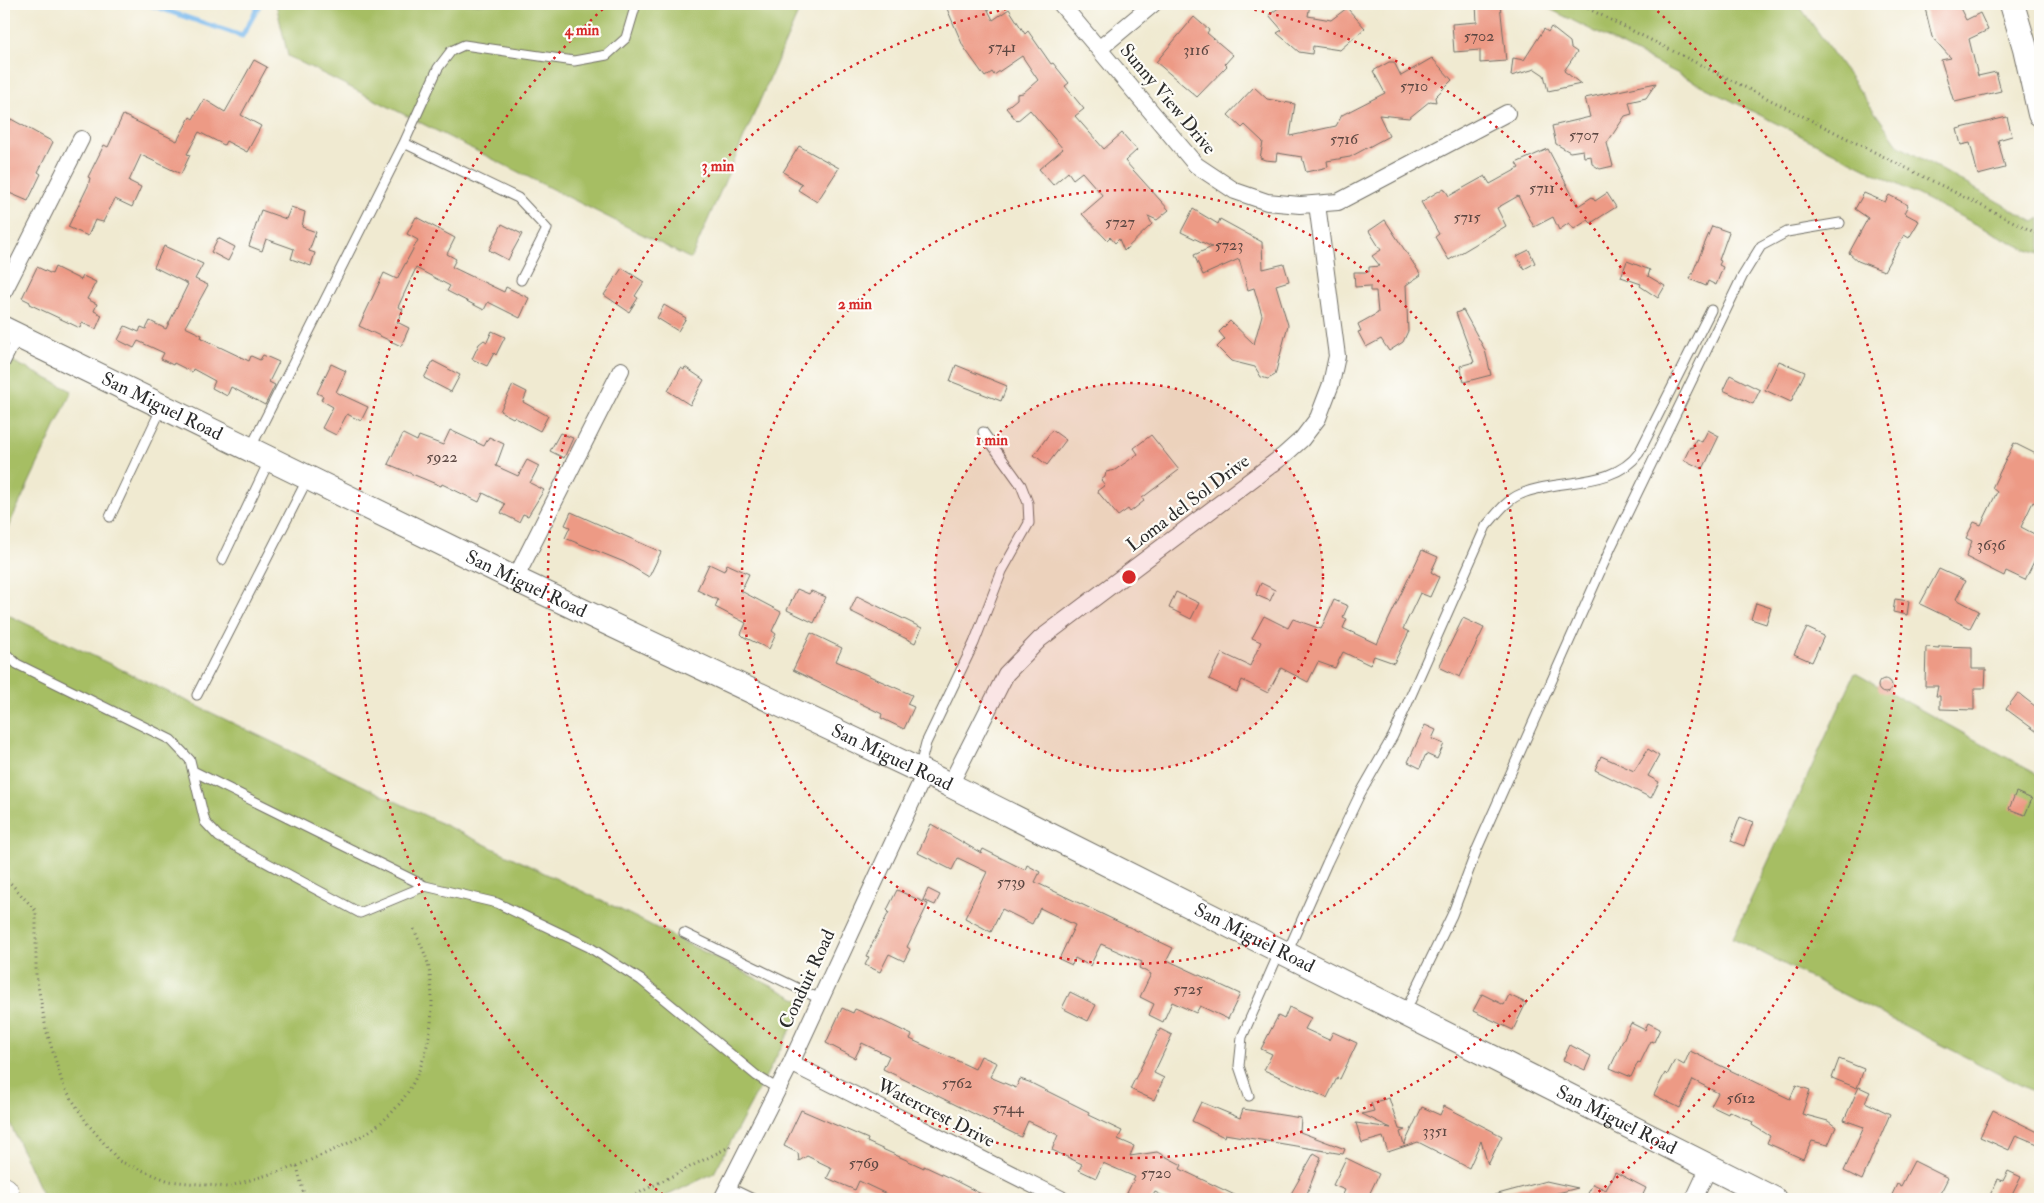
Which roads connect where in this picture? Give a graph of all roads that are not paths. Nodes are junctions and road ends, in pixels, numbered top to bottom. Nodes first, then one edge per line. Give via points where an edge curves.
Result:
1 (636, 4) edge
2 (1061, 4) edge
3 (1153, 4) edge
4 (2012, 4) edge
5 (1099, 49) junction
6 (1507, 113) dead end
7 (2040, 114) edge
8 (81, 139) dead end
9 (404, 143) junction
10 (1317, 204) junction
11 (1840, 223) dead end
12 (521, 280) dead end
13 (4, 291) edge
14 (1712, 310) dead end
15 (11, 333) edge
16 (4, 365) edge
17 (620, 370) dead end
18 (162, 407) junction
19 (982, 432) dead end
20 (260, 455) junction
21 (308, 478) junction
22 (110, 517) dead end
23 (222, 560) dead end
24 (515, 578) junction
25 (4, 652) edge
26 (197, 695) dead end
27 (193, 771) junction
28 (922, 772) junction
29 (950, 785) junction
30 (425, 886) junction
31 (684, 933) dead end
32 (1284, 952) junction
33 (820, 999) junction
34 (1405, 1012) junction
35 (791, 1063) junction
36 (778, 1089) junction
37 (1249, 1096) dead end
38 (1709, 1167) junction
39 (4, 1191) edge
40 (725, 1193) edge
41 (7, 1199) edge
42 (750, 1199) edge
43 (1061, 1199) edge
44 (1694, 1199) edge
45 (1774, 1199) edge

1 - 9 lane via 626,38 607,55 574,61 464,45 451,51 438,68
2 - 5 street, Sunny View Drive
3 - 5 street
4 - 7 street
5 - 10 street, Sunny View Drive via 1196,165 1208,175 1235,191 1267,202
6 - 10 street, Sunny View Drive via 1338,202
8 - 13 street
9 - 12 lane via 518,198 547,229
9 - 20 lane
10 - 29 street, Loma del Sol Drive via 1337,356 1318,418 1283,456 1040,639 1006,674
11 - 34 lane via 1787,232 1760,246 1742,277 1612,545 1477,849 1452,915
14 - 32 lane via 1631,464 1614,474 1519,494 1486,526 1397,728
15 - 16 lane
15 - 18 street, San Miguel Road
17 - 24 street
18 - 20 street, San Miguel Road
18 - 22 lane
19 - 28 lane via 1021,484 1028,502 1029,523 1002,571 974,643 926,743
20 - 21 street, San Miguel Road
20 - 23 lane
21 - 24 street, San Miguel Road
21 - 26 lane
24 - 28 street, San Miguel Road
25 - 27 lane via 17,664 171,740 190,760
27 - 30 lane
27 - 30 lane via 205,822 219,837 360,913
28 - 29 street, San Miguel Road
28 - 33 street, Conduit Road
29 - 32 street, San Miguel Road
30 - 36 lane via 497,903 589,947 641,980 757,1076
31 - 33 lane
32 - 34 street, San Miguel Road
32 - 37 lane via 1242,1037 1239,1066
33 - 35 street, Conduit Road
34 - 38 street, San Miguel Road
35 - 36 street, Conduit Road
35 - 43 street, Watercrest Drive
36 - 40 street, Conduit Road
38 - 44 street
38 - 45 street, San Miguel Road
39 - 41 highway
40 - 42 lane

